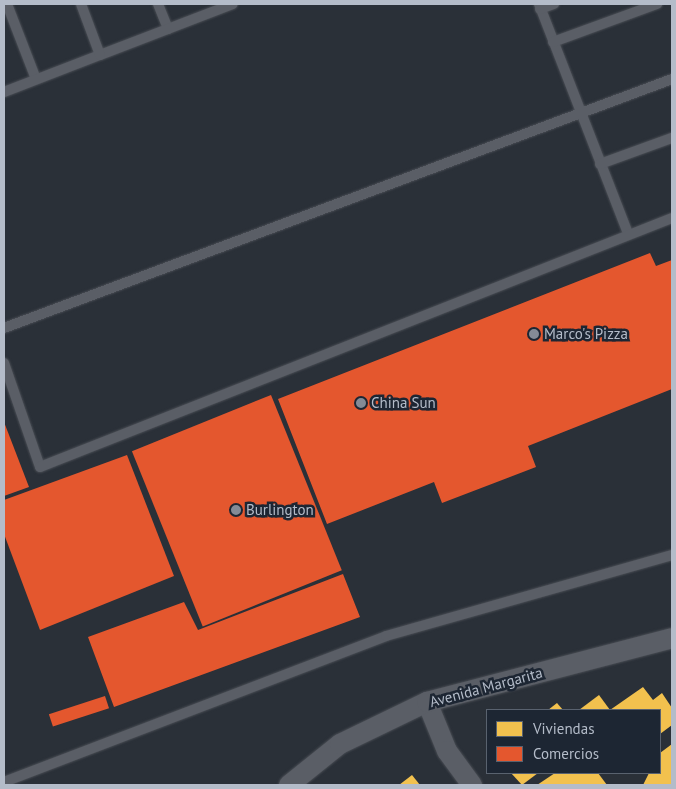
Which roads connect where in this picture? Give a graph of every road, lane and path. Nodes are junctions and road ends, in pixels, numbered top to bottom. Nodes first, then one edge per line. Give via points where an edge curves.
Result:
1 (7, 4) edge
2 (81, 4) edge
3 (158, 4) edge
4 (233, 4) edge
5 (554, 4) edge
6 (657, 4) edge
7 (540, 6) edge
8 (168, 29) junction
9 (553, 42) junction
10 (100, 55) junction
11 (36, 79) junction
12 (672, 79) edge
13 (4, 92) edge
14 (580, 113) junction
15 (672, 138) edge
16 (600, 164) junction
17 (672, 218) edge
18 (628, 234) junction
19 (4, 328) edge
20 (4, 363) edge
21 (672, 555) edge
22 (672, 638) edge
23 (427, 702) junction
24 (4, 782) edge
25 (288, 785) edge
26 (472, 785) edge

1 - 11 lane
2 - 10 lane
3 - 8 lane
4 - 8 lane
5 - 7 lane
6 - 9 lane
7 - 9 lane
8 - 10 lane
9 - 14 lane
10 - 11 lane
11 - 13 lane
12 - 14 lane
14 - 16 lane
14 - 19 lane
15 - 16 lane
16 - 18 lane
17 - 18 lane
18 - 20 lane via 40,467
21 - 24 lane via 386,636
22 - 23 street, Avenida Margarita
23 - 25 street, Avenida Margarita via 340,744
23 - 26 street via 447,751

